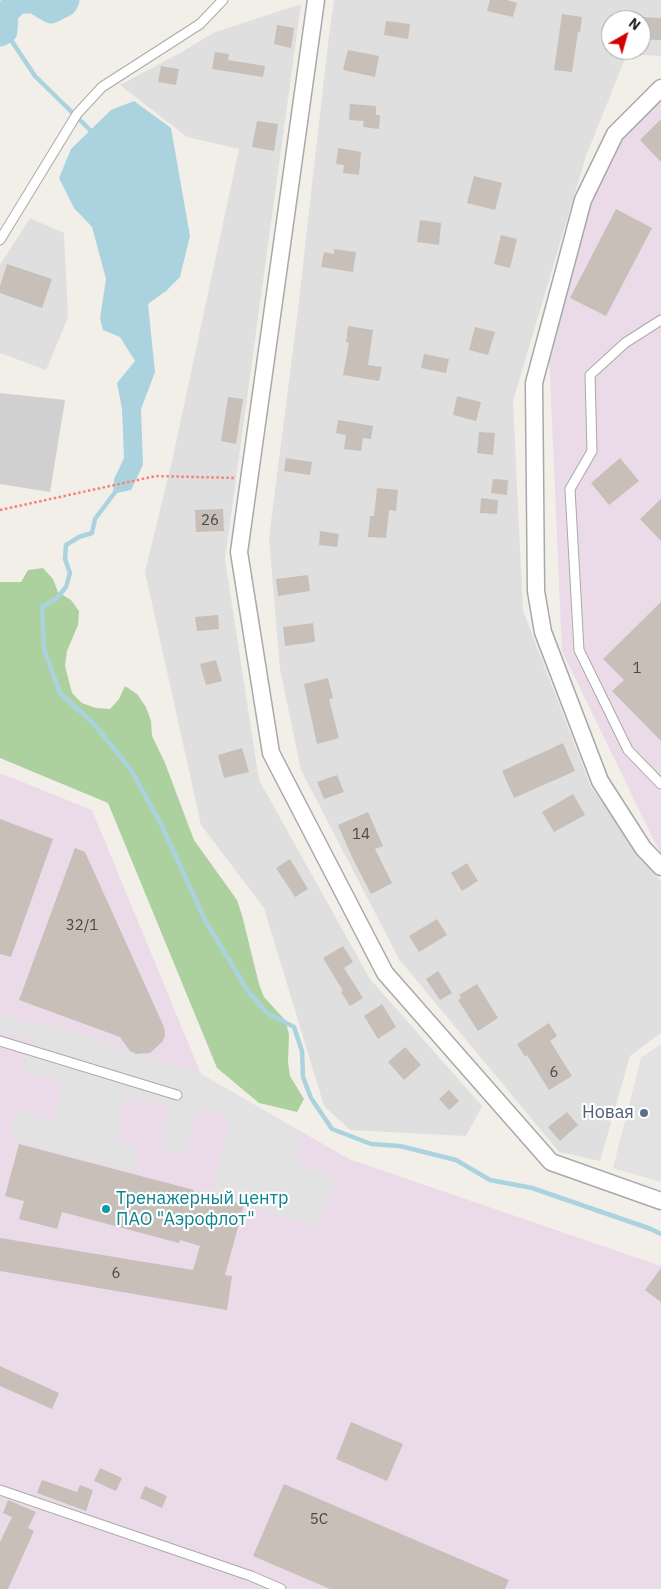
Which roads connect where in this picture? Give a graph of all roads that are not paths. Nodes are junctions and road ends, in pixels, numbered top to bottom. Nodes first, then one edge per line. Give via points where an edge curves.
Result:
1 (223, 0) edge
2 (316, 0) edge
3 (661, 88) edge
4 (0, 240) edge
5 (661, 320) edge
6 (661, 784) edge
7 (661, 867) edge
8 (0, 1040) edge
9 (177, 1094) dead end
10 (661, 1201) edge
11 (0, 1490) edge
12 (281, 1589) edge

1 - 4 lane via 200,24 102,87 77,114
2 - 10 street via 238,552 271,753 385,972 551,1162
3 - 7 street via 615,134 584,200 534,383 536,591 542,632 600,781 643,848
5 - 6 lane via 625,343 590,376 592,451 570,489 579,650 628,750
8 - 9 lane
11 - 12 lane via 252,1576

